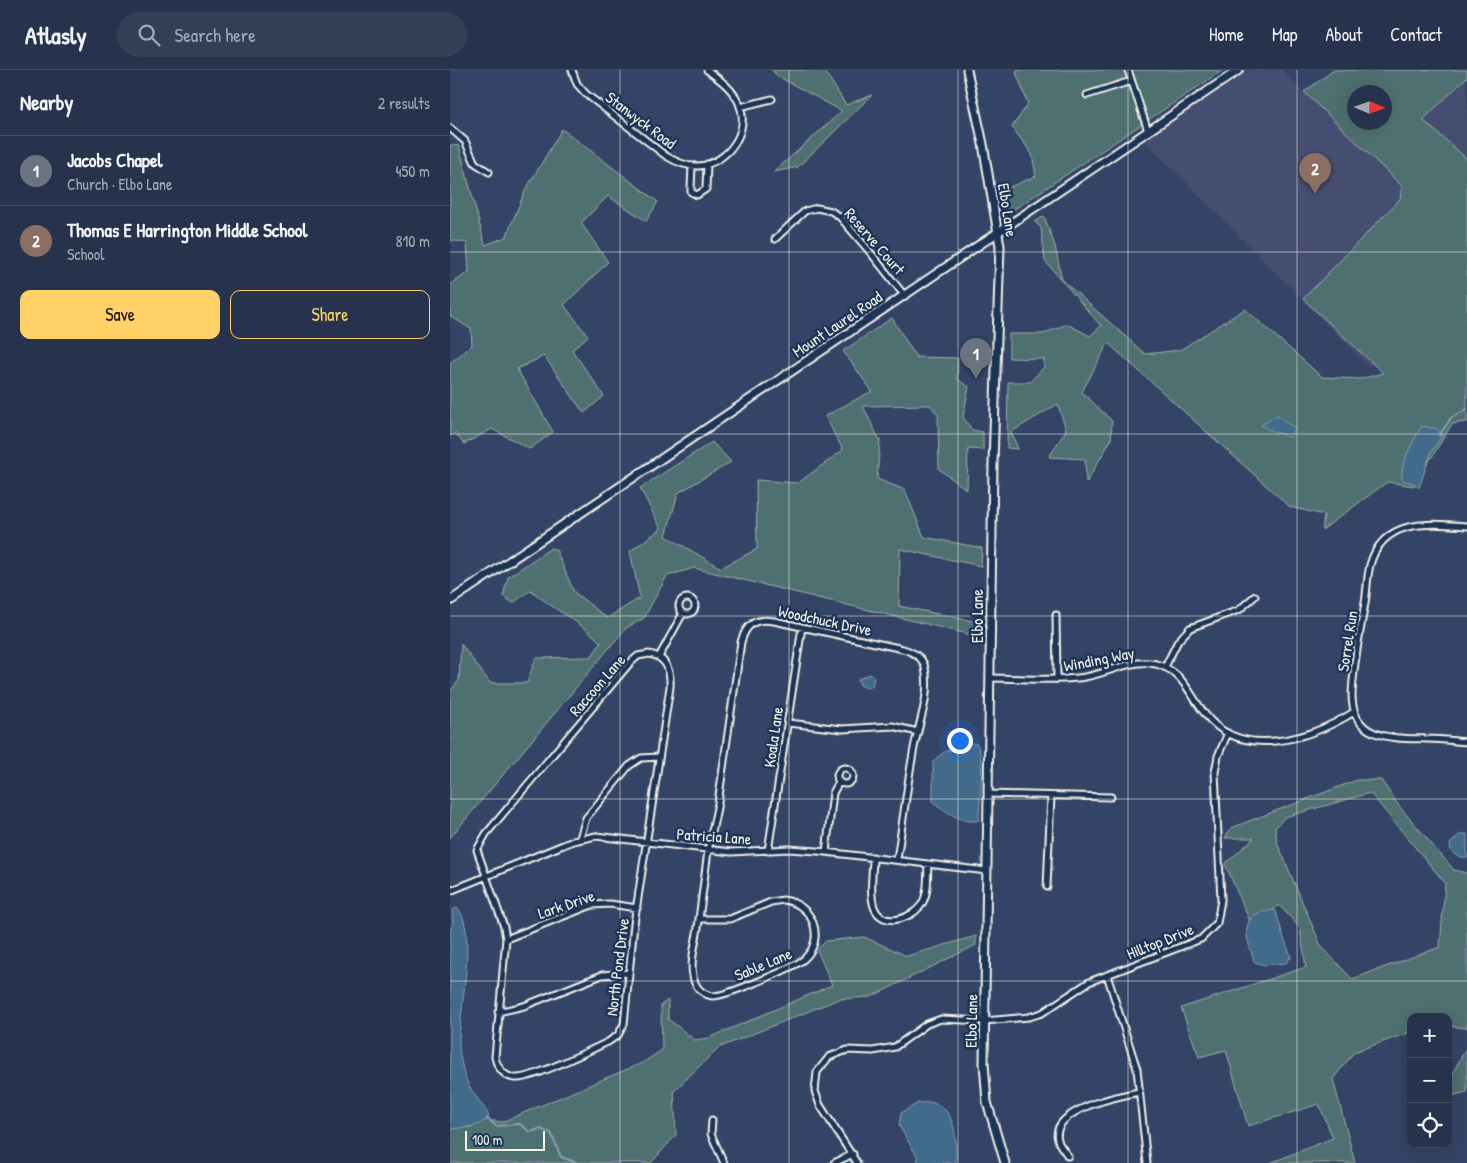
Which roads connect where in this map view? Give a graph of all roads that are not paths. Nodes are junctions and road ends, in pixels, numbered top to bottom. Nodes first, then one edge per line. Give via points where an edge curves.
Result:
1 (572, 70) edge
2 (707, 70) edge
3 (967, 70) edge
4 (1128, 70) edge
5 (1239, 70) edge
6 (1132, 81) junction
7 (1087, 95) dead end
8 (772, 99) dead end
9 (740, 107) junction
10 (450, 128) edge
11 (1148, 131) junction
12 (707, 164) junction
13 (692, 166) junction
14 (489, 172) dead end
15 (999, 233) junction
16 (775, 239) dead end
17 (904, 295) junction
18 (1467, 526) edge
19 (1255, 596) dead end
20 (450, 601) edge
21 (683, 613) dead end
22 (1056, 615) dead end
23 (802, 627) junction
24 (658, 657) junction
25 (1165, 667) junction
26 (990, 678) junction
27 (1057, 679) junction
28 (1354, 712) junction
29 (788, 723) junction
30 (918, 732) junction
31 (1228, 733) junction
32 (1467, 742) edge
33 (659, 757) junction
34 (839, 782) dead end
35 (988, 794) junction
36 (1051, 796) junction
37 (1111, 797) dead end
38 (580, 838) junction
39 (647, 843) junction
40 (708, 850) junction
41 (768, 851) junction
42 (826, 852) junction
43 (873, 857) junction
44 (897, 859) junction
45 (928, 864) junction
46 (986, 871) junction
47 (486, 877) junction
48 (1047, 887) dead end
49 (450, 891) edge
50 (637, 908) junction
51 (699, 919) junction
52 (506, 939) junction
53 (629, 973) junction
54 (1107, 975) junction
55 (498, 1012) junction
56 (984, 1020) junction
57 (1139, 1092) junction
58 (712, 1120) dead end
59 (853, 1154) junction
60 (1068, 1156) dead end
61 (724, 1163) edge
62 (834, 1163) edge
63 (857, 1163) edge
64 (1005, 1163) edge
65 (1147, 1163) edge

1 - 13 street, Stanwyck Road via 577,84 586,94 666,156
2 - 9 street via 728,86
3 - 15 street, Elbo Lane
4 - 6 street
5 - 11 street, Mount Laurel Road
6 - 7 street
6 - 11 street
8 - 9 street
9 - 12 street, Stanwyck Road via 742,124 735,143 720,158
10 - 14 street via 465,141 475,163
11 - 15 street, Mount Laurel Road
12 - 13 street, Stanwyck Road
12 - 13 street via 706,189 697,195 691,188
15 - 17 street, Mount Laurel Road
15 - 26 street, Elbo Lane
16 - 17 street, Reserve Court via 805,212 817,208 832,211
17 - 20 street, Mount Laurel Road
18 - 28 street, Sorrel Run via 1409,526 1390,536 1376,552 1369,571 1352,688
19 - 25 street via 1238,610 1190,628 1178,641
21 - 24 street
22 - 27 street
23 - 29 street, Koala Lane
23 - 30 street, Woodchuck Drive via 903,649 918,656 924,664 926,679
23 - 40 street, Woodchuck Drive via 762,620 751,623 744,631
24 - 33 street via 669,670 670,681
24 - 47 street, Raccoon Lane via 644,655 630,663 482,839 478,850
25 - 27 street, Winding Way via 1134,663 1086,677
25 - 31 street, Winding Way via 1181,678 1208,717
26 - 27 street, Winding Way
26 - 35 street, Elbo Lane
28 - 31 street, Winding Way via 1320,730 1291,740 1255,739
28 - 32 street via 1364,726 1383,736
29 - 30 street via 842,729 892,726
29 - 41 street, Koala Lane
30 - 44 street, Woodchuck Drive
31 - 54 street, Hilltop Drive via 1215,772 1221,900 1217,923 1201,940
33 - 38 street via 641,758 629,766 586,818
33 - 39 street
34 - 42 street via 833,793
35 - 36 street
35 - 46 street, Elbo Lane
36 - 37 street
36 - 48 street
38 - 39 street, Patricia Lane via 604,836
38 - 47 street, Patricia Lane
39 - 40 street, Patricia Lane
39 - 50 street, North Pond Drive
40 - 41 street, Patricia Lane
40 - 51 street, Sable Lane
41 - 42 street, Patricia Lane
42 - 43 street, Patricia Lane
43 - 44 street, Patricia Lane
43 - 45 street via 872,900 879,915 889,920 906,917 922,905 926,896
44 - 45 street, Patricia Lane
45 - 46 street, Patricia Lane
46 - 56 street, Elbo Lane
47 - 49 street, Patricia Lane
47 - 52 street, North Pond Drive via 501,914
50 - 52 street, Lark Drive via 592,905
50 - 53 street, North Pond Drive
51 - 51 street, Sable Lane via 692,975 697,987 706,995 730,992 802,961 815,937 808,912 800,904 789,901 772,902 730,919
52 - 55 street, North Pond Drive
53 - 55 street via 602,975 524,1006
53 - 55 street, North Pond Drive via 624,1024 618,1035 530,1075 512,1078 499,1068 495,1051
54 - 56 street, Hilltop Drive via 1089,982 1042,1013
54 - 57 street via 1133,1053
56 - 59 street, Hilltop Drive via 940,1019 894,1046 873,1051 846,1050 824,1062 815,1078 815,1092 820,1105
56 - 64 street, Elbo Lane via 985,1089
57 - 60 street via 1090,1105 1068,1117 1058,1136
57 - 65 street
58 - 61 street via 711,1134
59 - 62 street
59 - 63 street, Hilltop Drive

